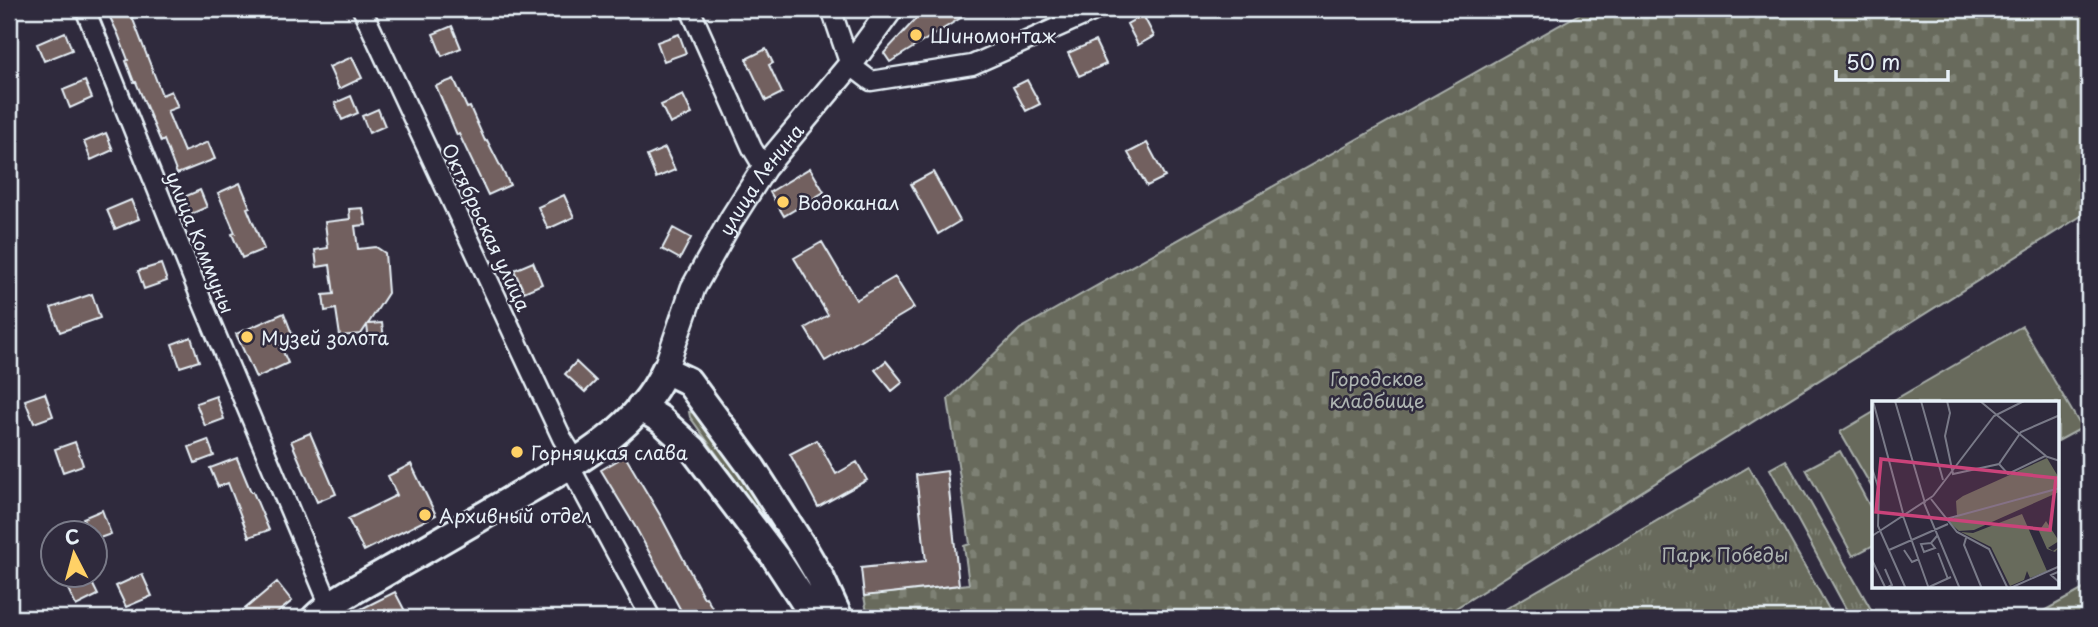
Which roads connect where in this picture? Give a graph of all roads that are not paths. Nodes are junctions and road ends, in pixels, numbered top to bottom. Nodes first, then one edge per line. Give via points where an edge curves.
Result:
1 (85, 9) edge
2 (362, 9) edge
3 (690, 9) edge
4 (831, 9) edge
5 (891, 9) edge
6 (1099, 9) edge
7 (850, 65) junction
8 (764, 167) junction
9 (666, 370) junction
10 (640, 407) junction
11 (573, 463) junction
12 (802, 546) junction
13 (775, 557) junction
14 (321, 614) edge
15 (651, 618) edge
16 (815, 618) edge
17 (839, 618) edge

1 - 14 street, улица Коммуны
2 - 11 street, Октябрьская улица
3 - 8 street
4 - 7 street
5 - 7 street, улица Ленина
6 - 7 street via 972,65 871,80
7 - 8 street, улица Ленина
8 - 9 street, улица Ленина via 693,288
9 - 10 main road
9 - 12 main road via 688,381
10 - 11 main road via 617,431
10 - 13 main road via 693,449
11 - 14 main road
11 - 15 street, Октябрьская улица
12 - 13 main road via 799,560 791,564
12 - 17 main road
13 - 16 main road

